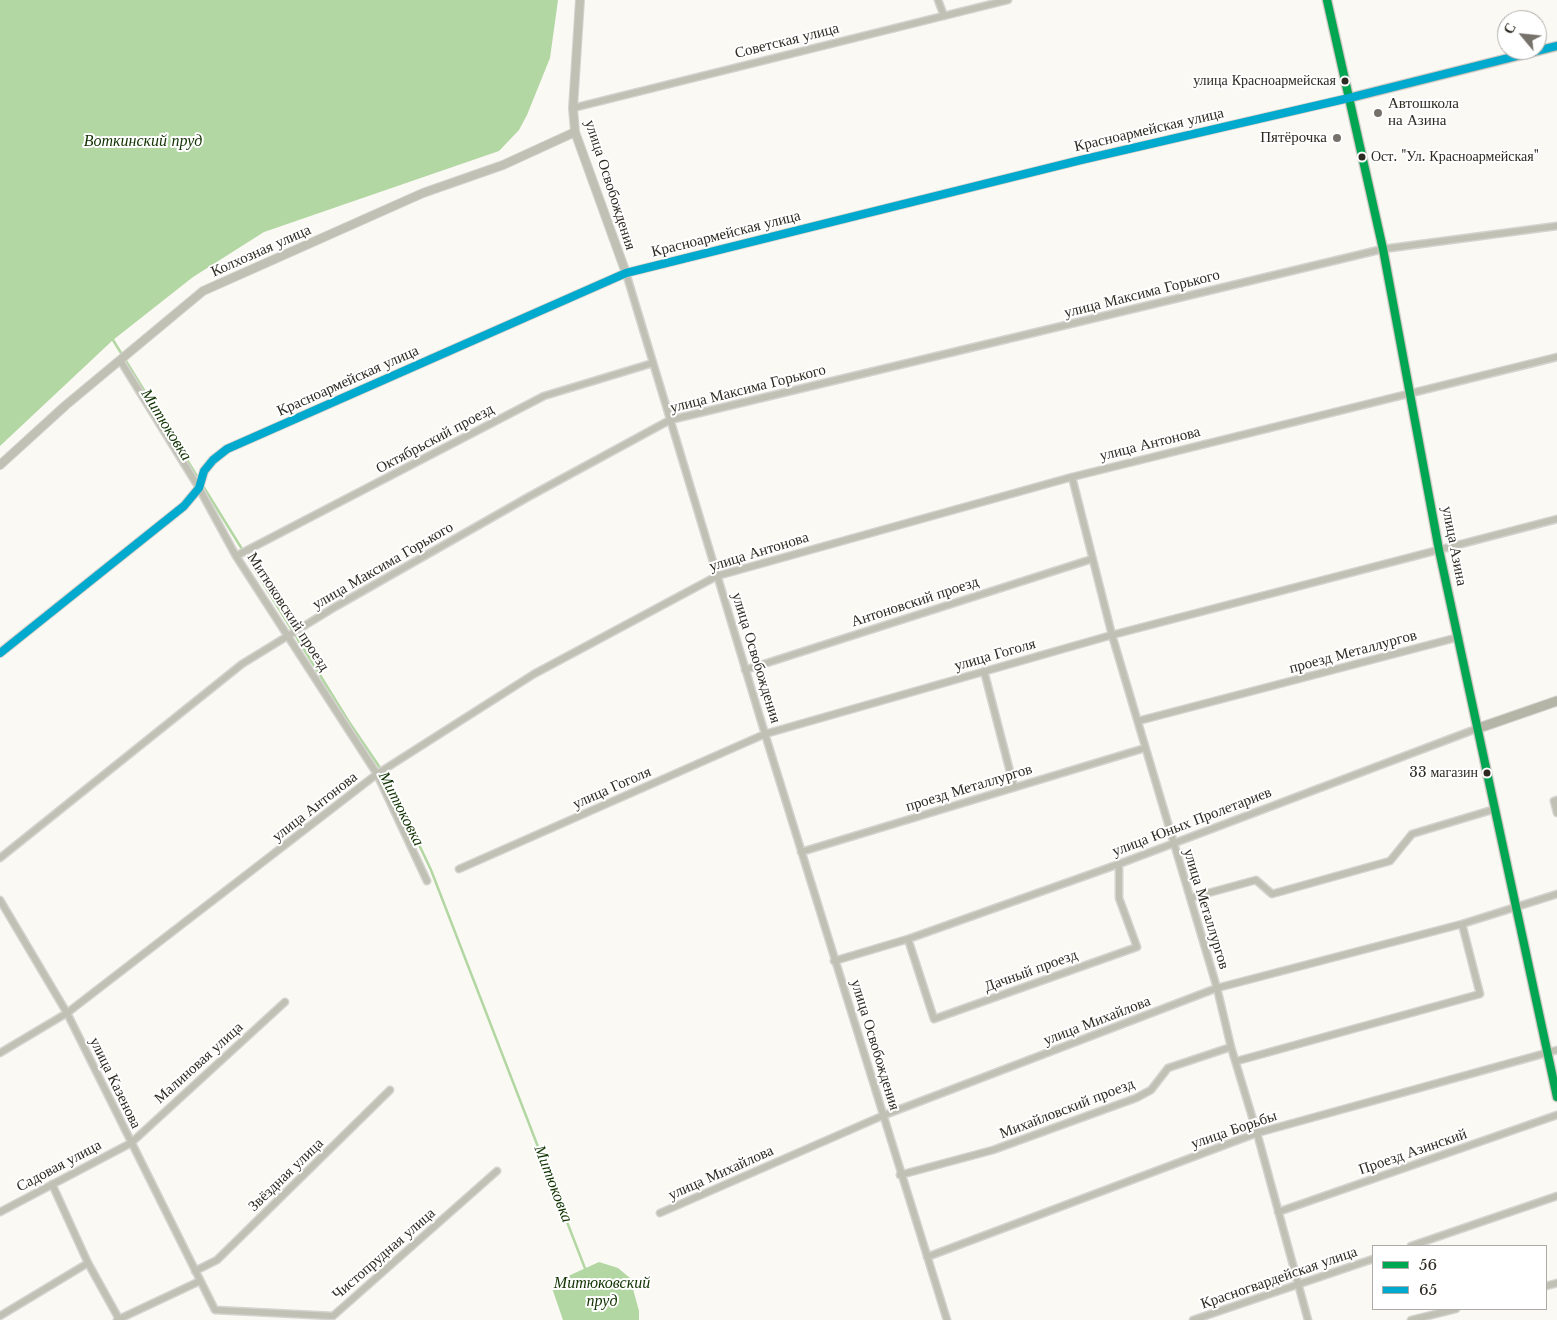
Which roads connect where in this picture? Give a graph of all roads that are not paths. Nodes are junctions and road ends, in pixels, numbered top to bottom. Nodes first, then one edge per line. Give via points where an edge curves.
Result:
1 (580, 0) edge
2 (938, 0) edge
3 (1008, 0) edge
4 (1327, 0) edge
5 (944, 16) junction
6 (1557, 46) edge
7 (1349, 98) junction
8 (572, 108) junction
9 (575, 132) junction
10 (1557, 226) edge
11 (1383, 249) junction
12 (626, 273) junction
13 (1557, 357) edge
14 (120, 360) junction
15 (653, 363) junction
16 (1411, 392) junction
17 (670, 420) junction
18 (0, 465) edge
19 (1072, 477) junction
20 (199, 488) junction
21 (1557, 519) edge
22 (1439, 550) junction
23 (236, 556) junction
24 (1092, 559) junction
25 (717, 576) junction
26 (289, 635) junction
27 (1112, 635) junction
28 (1459, 637) junction
29 (0, 653) edge
30 (745, 670) junction
31 (984, 671) junction
32 (1557, 701) edge
33 (1138, 721) junction
34 (1476, 729) junction
35 (764, 734) junction
36 (1145, 748) junction
37 (377, 774) junction
38 (1014, 787) junction
39 (1557, 800) edge
40 (1495, 809) junction
41 (1557, 814) edge
42 (1173, 844) junction
43 (801, 852) junction
44 (0, 858) edge
45 (1120, 864) junction
46 (459, 869) dead end
47 (427, 881) dead end
48 (1557, 894) edge
49 (1190, 898) junction
50 (0, 900) edge
51 (1516, 907) junction
52 (1462, 924) junction
53 (908, 938) junction
54 (834, 961) junction
55 (1217, 988) junction
56 (285, 1002) dead end
57 (67, 1013) junction
58 (1231, 1047) junction
59 (1557, 1050) edge
60 (0, 1053) edge
61 (1546, 1054) junction
62 (1237, 1061) junction
63 (390, 1090) dead end
64 (1557, 1097) edge
65 (1557, 1115) edge
66 (882, 1116) junction
67 (1258, 1133) junction
68 (131, 1142) junction
69 (497, 1171) dead end
70 (900, 1175) junction
71 (52, 1184) junction
72 (1557, 1196) edge
73 (0, 1212) edge
74 (1278, 1212) junction
75 (660, 1213) dead end
76 (1414, 1245) edge
77 (927, 1257) junction
78 (1372, 1259) edge
79 (88, 1264) junction
80 (195, 1271) junction
81 (200, 1281) junction
82 (1300, 1285) junction
83 (1452, 1310) edge
84 (0, 1316) edge
85 (334, 1318) edge
86 (118, 1319) edge
87 (947, 1320) edge
88 (1193, 1320) edge
89 (1308, 1320) edge
90 (1411, 1320) edge

1 - 8 street, улица Освобождения
2 - 5 street
3 - 5 street, Советская улица
4 - 7 main road, улица Азина
5 - 8 street, Советская улица
6 - 7 main road, Красноармейская улица
7 - 11 main road, улица Азина
7 - 12 street, Красноармейская улица via 1081,160
8 - 9 street, улица Освобождения
9 - 12 street, улица Освобождения
9 - 14 street, Колхозная улица via 503,165 423,193 203,291
10 - 11 street, улица Максима Горького
11 - 16 main road, улица Азина
11 - 17 street, улица Максима Горького
12 - 15 street, улица Освобождения
12 - 20 street, Красноармейская улица via 227,449 208,466
13 - 16 street, улица Антонова
14 - 18 street, Колхозная улица
14 - 20 street, Митюковский проезд
15 - 17 street, улица Освобождения
15 - 23 street, Октябрьский проезд via 544,396
16 - 19 street, улица Антонова
16 - 22 main road, улица Азина
17 - 25 street, улица Освобождения
17 - 26 street, улица Максима Горького via 530,496
19 - 24 street, улица Металлургов
19 - 25 street, улица Антонова
20 - 23 street, Митюковский проезд
20 - 29 street, Красноармейская улица via 184,506
21 - 22 street, улица Гоголя
22 - 27 street, улица Гоголя
22 - 28 main road, улица Азина
23 - 26 street, Митюковский проезд
24 - 27 street, улица Металлургов
24 - 30 street, Антоновский проезд
25 - 30 street, улица Освобождения
25 - 37 street, улица Антонова via 534,674
26 - 37 street, Митюковский проезд
26 - 44 street, улица Максима Горького via 242,664
27 - 31 street, улица Гоголя
27 - 33 street, улица Металлургов
28 - 33 street, проезд Металлургов
28 - 34 main road, улица Азина
30 - 35 street, улица Освобождения
31 - 35 street, улица Гоголя
31 - 38 street
32 - 34 main road, улица Юных Пролетариев
33 - 36 street, улица Металлургов
34 - 40 main road, улица Азина
34 - 42 street, улица Юных Пролетариев
35 - 43 street, улица Освобождения
35 - 46 street, улица Гоголя
36 - 38 street, проезд Металлургов
36 - 42 street, улица Металлургов
37 - 47 street, Митюковский проезд
37 - 57 street, улица Антонова
38 - 43 street, проезд Металлургов
39 - 41 street via 1554,801
40 - 49 street via 1412,834 1390,861 1272,894 1256,880
40 - 51 main road, улица Азина
42 - 45 street, улица Юных Пролетариев
42 - 49 street, улица Металлургов
43 - 54 street, улица Освобождения
45 - 53 street, улица Юных Пролетариев
45 - 53 street, Дачный проезд via 1119,898 1137,947 934,1019
48 - 51 street, улица Михайлова
49 - 55 street, улица Металлургов
50 - 57 street, улица Казенова
51 - 52 street, улица Михайлова
51 - 61 main road, улица Азина
52 - 55 street, улица Михайлова
52 - 62 street via 1480,994
53 - 54 street, улица Юных Пролетариев
54 - 66 street, улица Освобождения
55 - 58 street, улица Металлургов
55 - 66 street, улица Михайлова
56 - 68 street, Малиновая улица
57 - 60 street, улица Антонова
57 - 68 street, улица Казенова
58 - 62 street, улица Металлургов
58 - 70 street, Михайловский проезд via 1168,1068 1151,1090 1136,1098 994,1150
59 - 61 street, улица Борьбы
61 - 64 main road, улица Азина
61 - 67 street, улица Борьбы
62 - 67 street, улица Металлургов
63 - 80 street, Звёздная улица via 217,1260
65 - 74 street, Проезд Азинский
66 - 70 street, улица Освобождения
66 - 75 street, улица Михайлова
67 - 74 street, улица Металлургов
67 - 77 street, улица Борьбы
68 - 71 street, Садовая улица
68 - 80 street, улица Казенова
69 - 85 street, Чистопрудная улица
70 - 77 street, улица Освобождения
71 - 73 street, Садовая улица
71 - 79 street
72 - 76 street
74 - 82 street, улица Металлургов
77 - 87 street, улица Освобождения
78 - 82 street, Красногвардейская улица
79 - 84 street
79 - 86 street
80 - 81 street, улица Казенова
81 - 85 street, Чистопрудная улица via 215,1310
81 - 86 street
82 - 88 street, Красногвардейская улица
82 - 89 street, улица Металлургов
83 - 90 street

